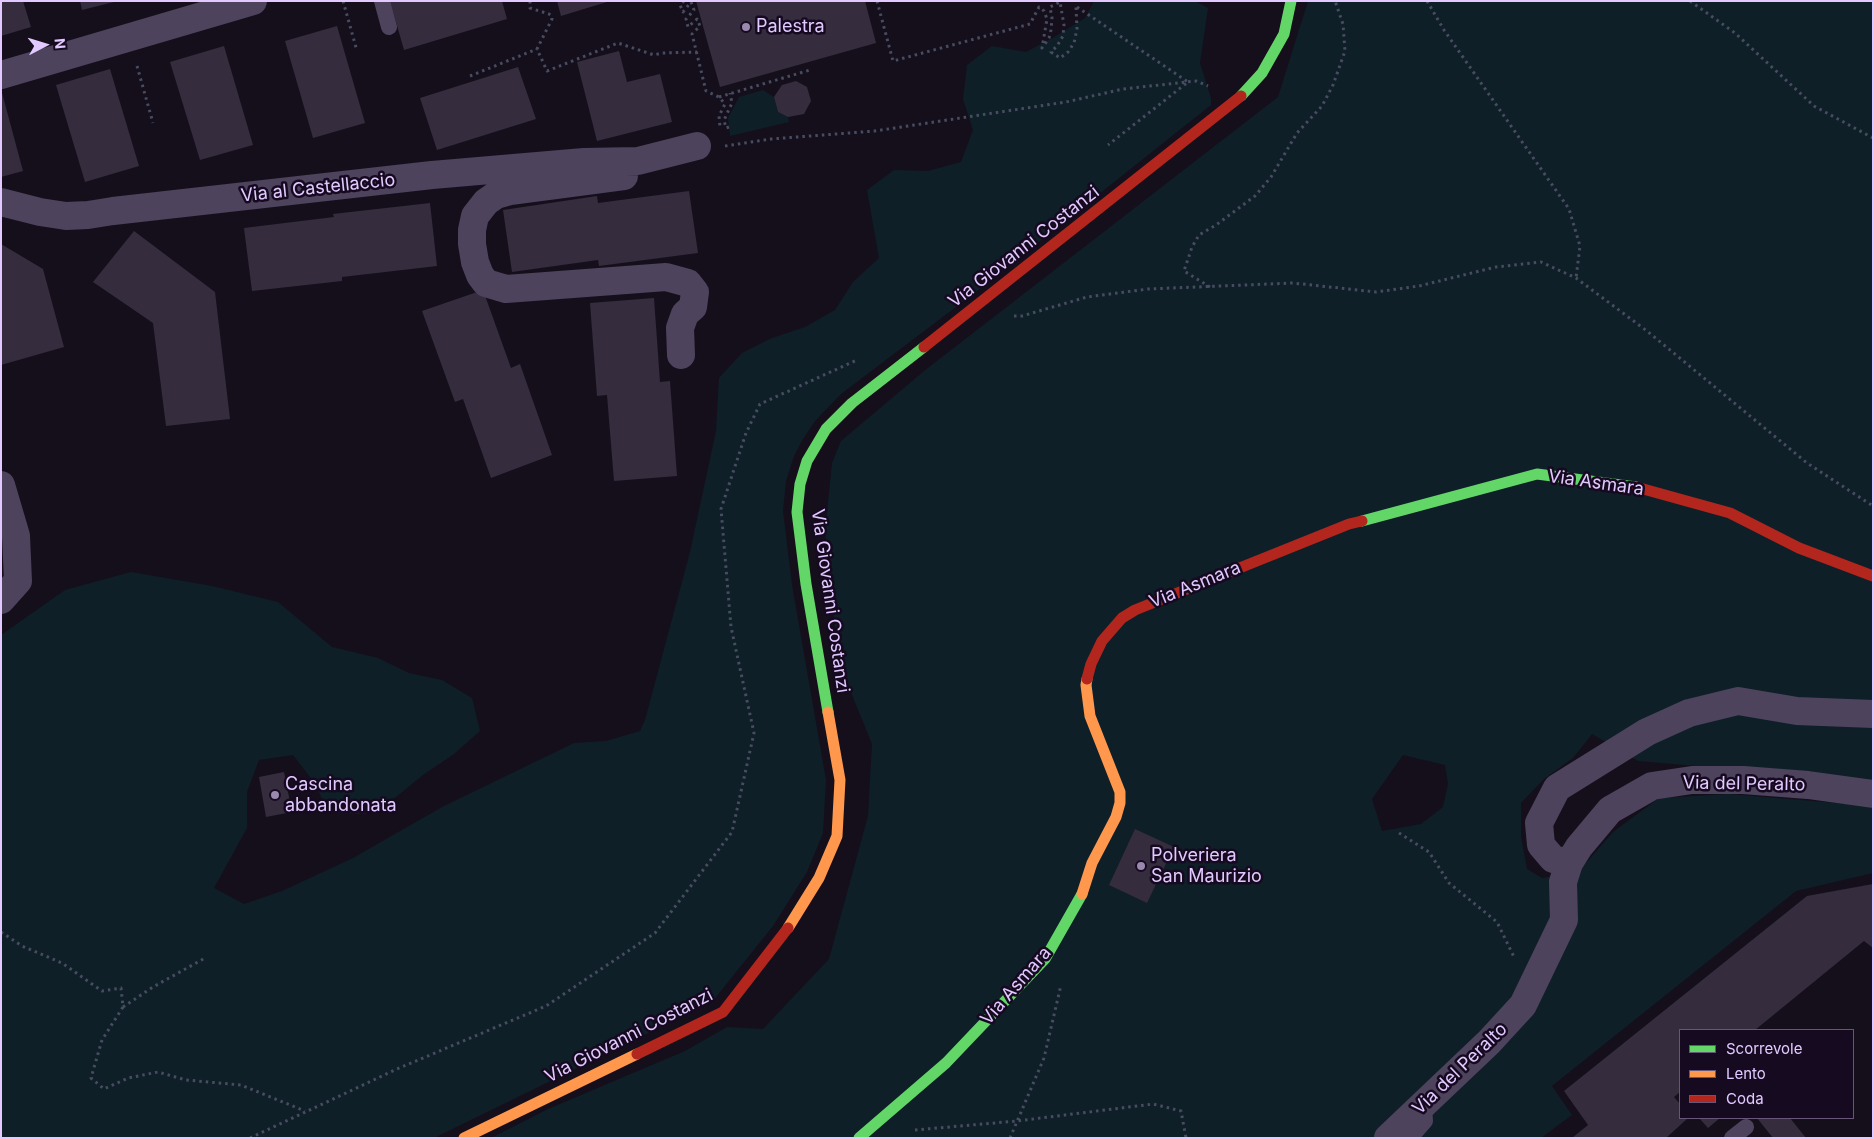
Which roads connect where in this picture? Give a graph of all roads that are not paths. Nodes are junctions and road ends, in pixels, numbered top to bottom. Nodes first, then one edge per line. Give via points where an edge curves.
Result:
1 (253, 1) edge
2 (382, 1) edge
3 (1291, 1) edge
4 (389, 27) dead end
5 (1, 75) edge
6 (714, 145) road end
7 (638, 161) junction
8 (1, 202) edge
9 (681, 355) dead end
10 (1, 485) edge
11 (1873, 576) edge
12 (1, 600) edge
13 (1873, 714) edge
14 (1873, 794) edge
15 (1569, 863) junction
16 (1424, 1104) junction
17 (1746, 1127) dead end
18 (464, 1138) edge
19 (858, 1138) edge
20 (1388, 1138) edge
21 (1410, 1138) edge
22 (1732, 1138) edge

1 - 5 street
2 - 4 lane
3 - 18 street, Via Giovanni Costanzi via 1284,34 1262,73 1238,101 852,403 815,445 800,484 797,512 806,584 840,780 837,836 819,878 785,933 723,1012
6 - 7 street, Via al Castellaccio
7 - 8 street, Via al Castellaccio via 584,162 432,175 88,215 66,216
7 - 9 street via 638,167 631,175 496,195 475,216 472,230 475,262 486,283 506,289 666,277 688,283 695,292 694,308 684,314 680,328
10 - 12 street via 16,536 18,581
11 - 19 street, Via Asmara via 1799,548 1730,513 1630,484 1537,474 1349,524 1135,610 1122,618 1102,641 1090,664 1086,685 1090,716 1120,792 1120,803 1092,863 1084,890 1044,959 946,1063
13 - 15 street via 1796,711 1738,701 1689,713 1647,732 1557,788 1539,823 1541,845 1553,859
14 - 15 street, Via del Peralto via 1743,780 1692,780 1652,786 1610,810
15 - 16 street, Via del Peralto via 1563,882 1564,920 1523,1005
16 - 20 street, Via del Peralto
16 - 21 lane via 1425,1121
17 - 22 lane

